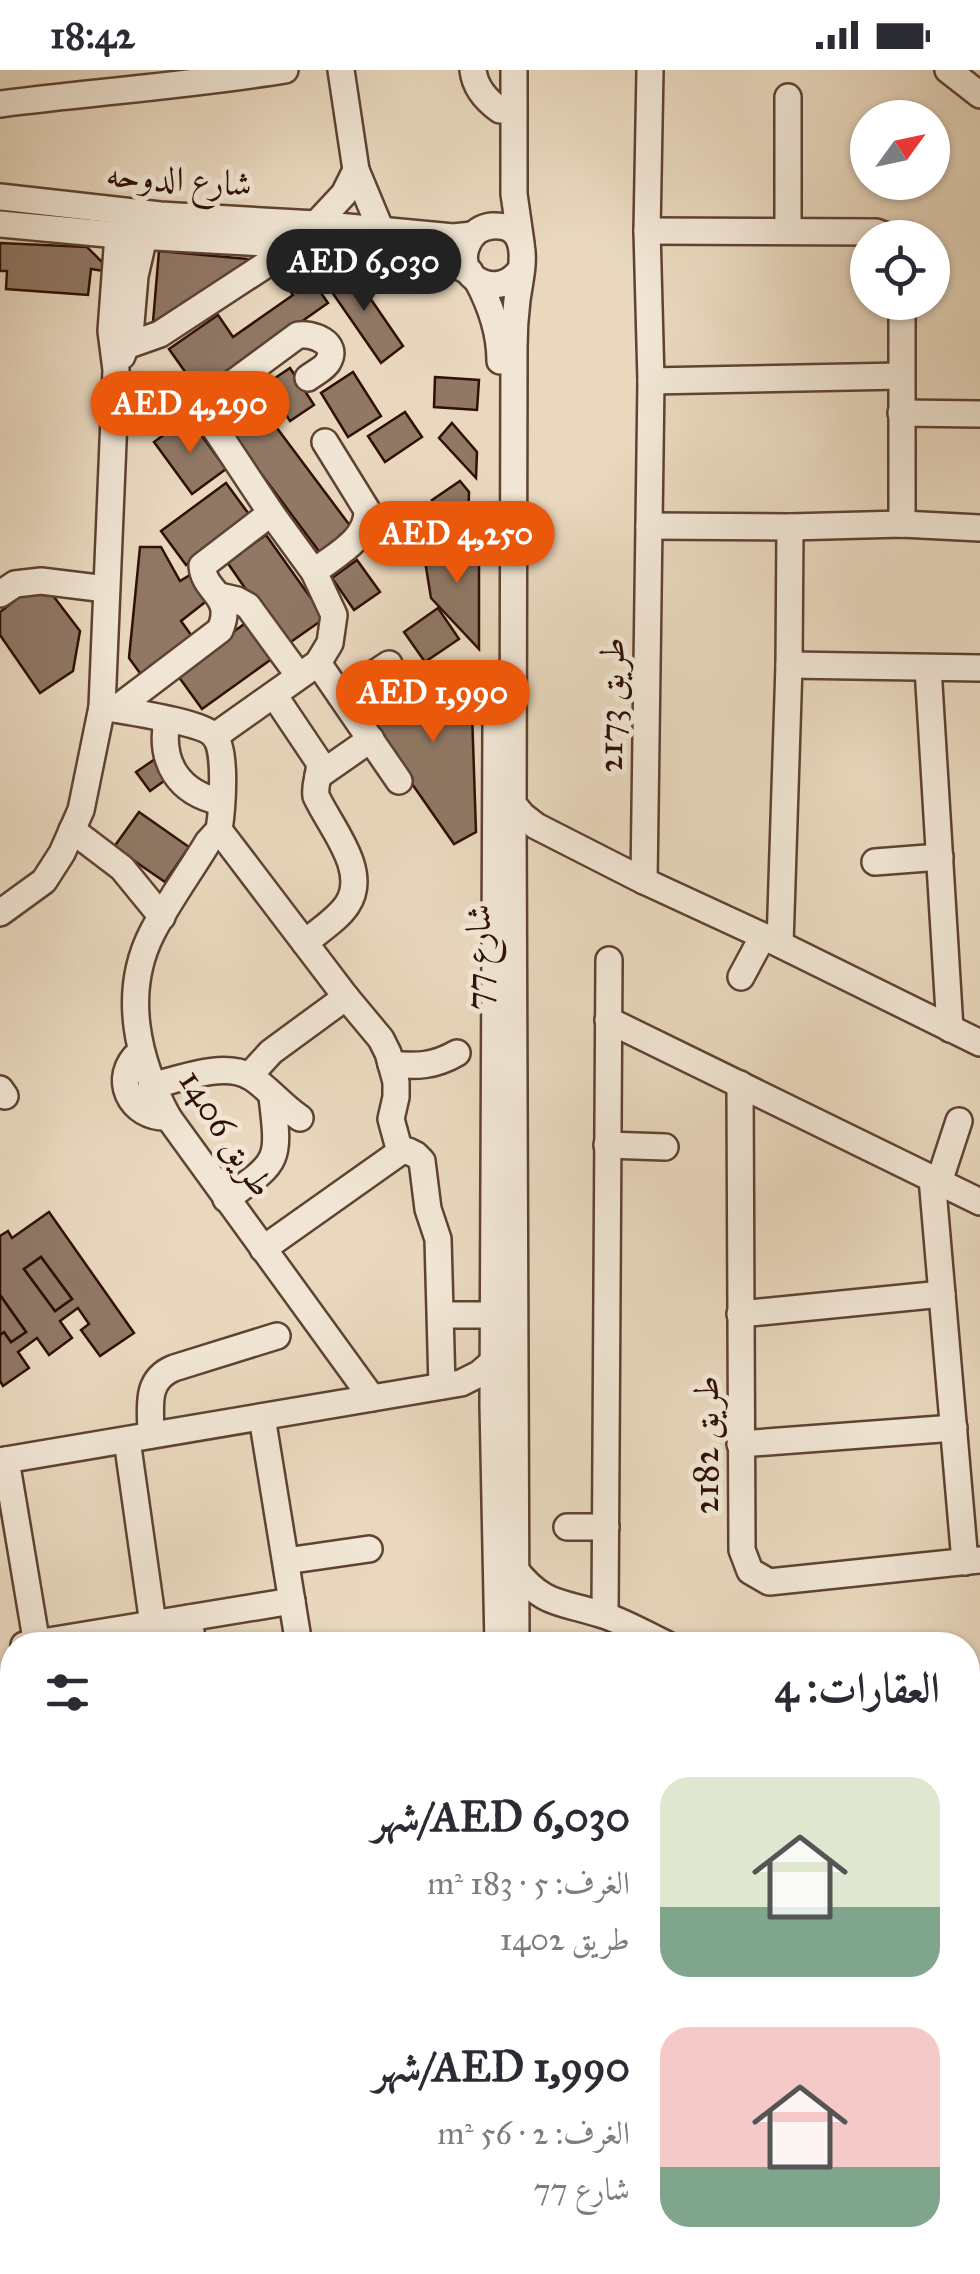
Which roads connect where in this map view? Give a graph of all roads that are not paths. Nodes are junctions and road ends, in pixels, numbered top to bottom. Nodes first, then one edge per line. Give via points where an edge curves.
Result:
1 (285, 70) edge
2 (341, 70) edge
3 (472, 70) edge
4 (500, 70) edge
5 (514, 70) edge
6 (650, 70) edge
7 (948, 70) edge
8 (110, 80) edge
9 (980, 95) edge
10 (788, 98) dead end
11 (0, 104) edge
12 (500, 110) junction
13 (356, 170) junction
14 (0, 197) edge
15 (160, 215) junction
16 (0, 224) edge
17 (316, 224) junction
18 (381, 230) junction
19 (647, 231) junction
20 (788, 231) junction
21 (477, 232) junction
22 (850, 232) edge
23 (118, 236) junction
24 (144, 237) junction
25 (296, 245) junction
26 (521, 256) junction
27 (473, 276) junction
28 (902, 320) edge
29 (119, 367) junction
30 (900, 376) junction
31 (308, 378) dead end
32 (651, 381) junction
33 (199, 408) junction
34 (901, 413) junction
35 (980, 414) edge
36 (325, 442) dead end
37 (272, 514) junction
38 (902, 524) junction
39 (648, 526) junction
40 (790, 527) junction
41 (980, 528) edge
42 (314, 572) junction
43 (106, 589) junction
44 (0, 594) edge
45 (220, 596) junction
46 (389, 664) dead end
47 (788, 665) junction
48 (928, 668) junction
49 (980, 668) edge
50 (309, 669) junction
51 (274, 694) junction
52 (341, 696) junction
53 (109, 708) junction
54 (167, 720) junction
55 (365, 731) junction
56 (215, 736) junction
57 (399, 781) dead end
58 (318, 789) junction
59 (221, 802) junction
60 (513, 804) junction
61 (536, 826) junction
62 (72, 830) junction
63 (219, 830) junction
64 (513, 840) junction
65 (940, 857) junction
66 (875, 862) dead end
67 (644, 881) junction
68 (0, 913) edge
69 (162, 917) junction
70 (771, 940) junction
71 (305, 943) junction
72 (609, 960) dead end
73 (742, 977) dead end
74 (346, 997) junction
75 (608, 1020) junction
76 (950, 1029) junction
77 (980, 1043) edge
78 (140, 1052) junction
79 (457, 1054) dead end
80 (391, 1064) junction
81 (249, 1076) junction
82 (740, 1084) junction
83 (151, 1086) junction
84 (272, 1097) junction
85 (168, 1118) junction
86 (300, 1118) dead end
87 (960, 1121) dead end
88 (608, 1145) junction
89 (665, 1147) dead end
90 (400, 1152) junction
91 (936, 1180) junction
92 (226, 1199) junction
93 (980, 1202) edge
94 (263, 1249) junction
95 (942, 1294) junction
96 (441, 1314) junction
97 (740, 1314) junction
98 (494, 1315) junction
99 (276, 1336) dead end
100 (494, 1360) junction
101 (452, 1384) junction
102 (372, 1398) junction
103 (494, 1405) junction
104 (262, 1417) junction
105 (954, 1428) junction
106 (139, 1438) junction
107 (740, 1444) junction
108 (3, 1461) edge
109 (566, 1527) dead end
110 (606, 1528) junction
111 (369, 1549) dead end
112 (286, 1561) junction
113 (973, 1561) edge
114 (514, 1568) junction
115 (292, 1601) junction
116 (552, 1602) junction
117 (605, 1616) junction
118 (188, 1618) junction
119 (25, 1632) edge
120 (142, 1632) edge
121 (191, 1632) edge
122 (298, 1632) edge
123 (509, 1632) edge
124 (511, 1632) edge
125 (519, 1632) edge
126 (640, 1632) edge

1 - 8 street via 225,79
2 - 13 street
3 - 12 street via 480,91
4 - 12 street
5 - 26 street, شارع 77
6 - 19 street, طريق 2173
7 - 9 street
8 - 11 street
10 - 20 street
12 - 21 street via 498,191
13 - 17 street
13 - 18 street
14 - 15 street, شارع الدوحه
15 - 17 street, شارع الدوحه
15 - 23 street
16 - 23 street, شارع الدوحه
17 - 18 street, شارع الدوحه
18 - 21 street, شارع الدوحه via 453,237
19 - 20 street
19 - 32 street, طريق 2173
20 - 22 street
21 - 26 street via 500,226 516,236
21 - 27 street via 465,253
23 - 24 street, شارع الدوحه
23 - 29 street via 111,331
24 - 25 street, شارع الدوحه
24 - 29 street
25 - 27 street, شارع الدوحه via 448,260
25 - 29 street
26 - 27 street via 516,276 502,284
26 - 60 street, شارع 77 via 514,327
27 - 98 street, شارع 77 via 493,314 500,350
28 - 30 street
29 - 33 street
29 - 43 street
30 - 32 street
30 - 34 street
31 - 33 street via 328,363 328,346 319,337 298,335
32 - 39 street, طريق 2173
33 - 37 street
34 - 35 street
34 - 38 street
36 - 42 street via 368,520 359,537
37 - 42 street
37 - 45 street via 202,566
38 - 40 street
38 - 41 street
39 - 40 street
39 - 67 street, طريق 2173
40 - 47 street
42 - 50 street via 334,615 330,643
43 - 44 street via 41,581
43 - 53 street
45 - 50 street via 253,610
45 - 53 street via 220,630
46 - 52 street
47 - 48 street
47 - 70 street
48 - 49 street
48 - 65 street
50 - 51 street
50 - 52 street
51 - 56 street
51 - 58 street via 319,762
52 - 55 street
53 - 54 street
53 - 62 street
54 - 56 street
54 - 59 street via 165,748 175,774 195,793
55 - 57 street
55 - 58 street
56 - 59 street
58 - 71 street via 352,864 354,891
59 - 63 street
60 - 61 street
60 - 64 street, شارع 77
61 - 64 street
61 - 67 street
62 - 68 street via 44,881
62 - 69 street via 122,868
63 - 69 street, طريق 1406
63 - 71 street
64 - 114 street, شارع 77
65 - 66 street
65 - 76 street
67 - 70 street
69 - 78 street, طريق 1406 via 138,970
70 - 73 street
70 - 76 street
71 - 74 street
72 - 75 street
74 - 80 street via 381,1039
74 - 81 street
75 - 82 street
75 - 88 street
76 - 77 street
78 - 83 street, طريق 1406
78 - 85 street via 128,1066 128,1094 139,1110
79 - 80 street via 424,1066
80 - 90 street via 392,1126
81 - 83 street via 220,1070
81 - 84 street
82 - 91 street
82 - 97 street, طريق 2182
83 - 85 street, طريق 1406
84 - 86 street
84 - 92 street via 272,1162
85 - 92 street, طريق 1406
87 - 91 street
88 - 89 street
88 - 110 street
90 - 94 street
90 - 96 street via 422,1161 439,1249
91 - 93 street
91 - 95 street
92 - 94 street, طريق 1406
94 - 102 street, طريق 1406
95 - 97 street
95 - 105 street
96 - 98 street
96 - 101 street
97 - 107 street, طريق 2182
98 - 100 street, شارع 77
99 - 106 street via 160,1374
100 - 101 street
100 - 103 street, شارع 77
101 - 102 street
101 - 103 street
102 - 104 street
103 - 123 street, شارع 77
104 - 106 street
104 - 112 street
105 - 107 street
105 - 113 street
106 - 108 street
106 - 120 street
107 - 113 street, طريق 2182 via 742,1550 750,1571 769,1582
108 - 119 street
109 - 110 street
110 - 117 street
111 - 112 street
112 - 115 street
114 - 116 street
114 - 124 street, شارع 77
115 - 118 street
115 - 122 street
116 - 117 street
116 - 125 street
117 - 126 street
118 - 120 street
118 - 121 street

